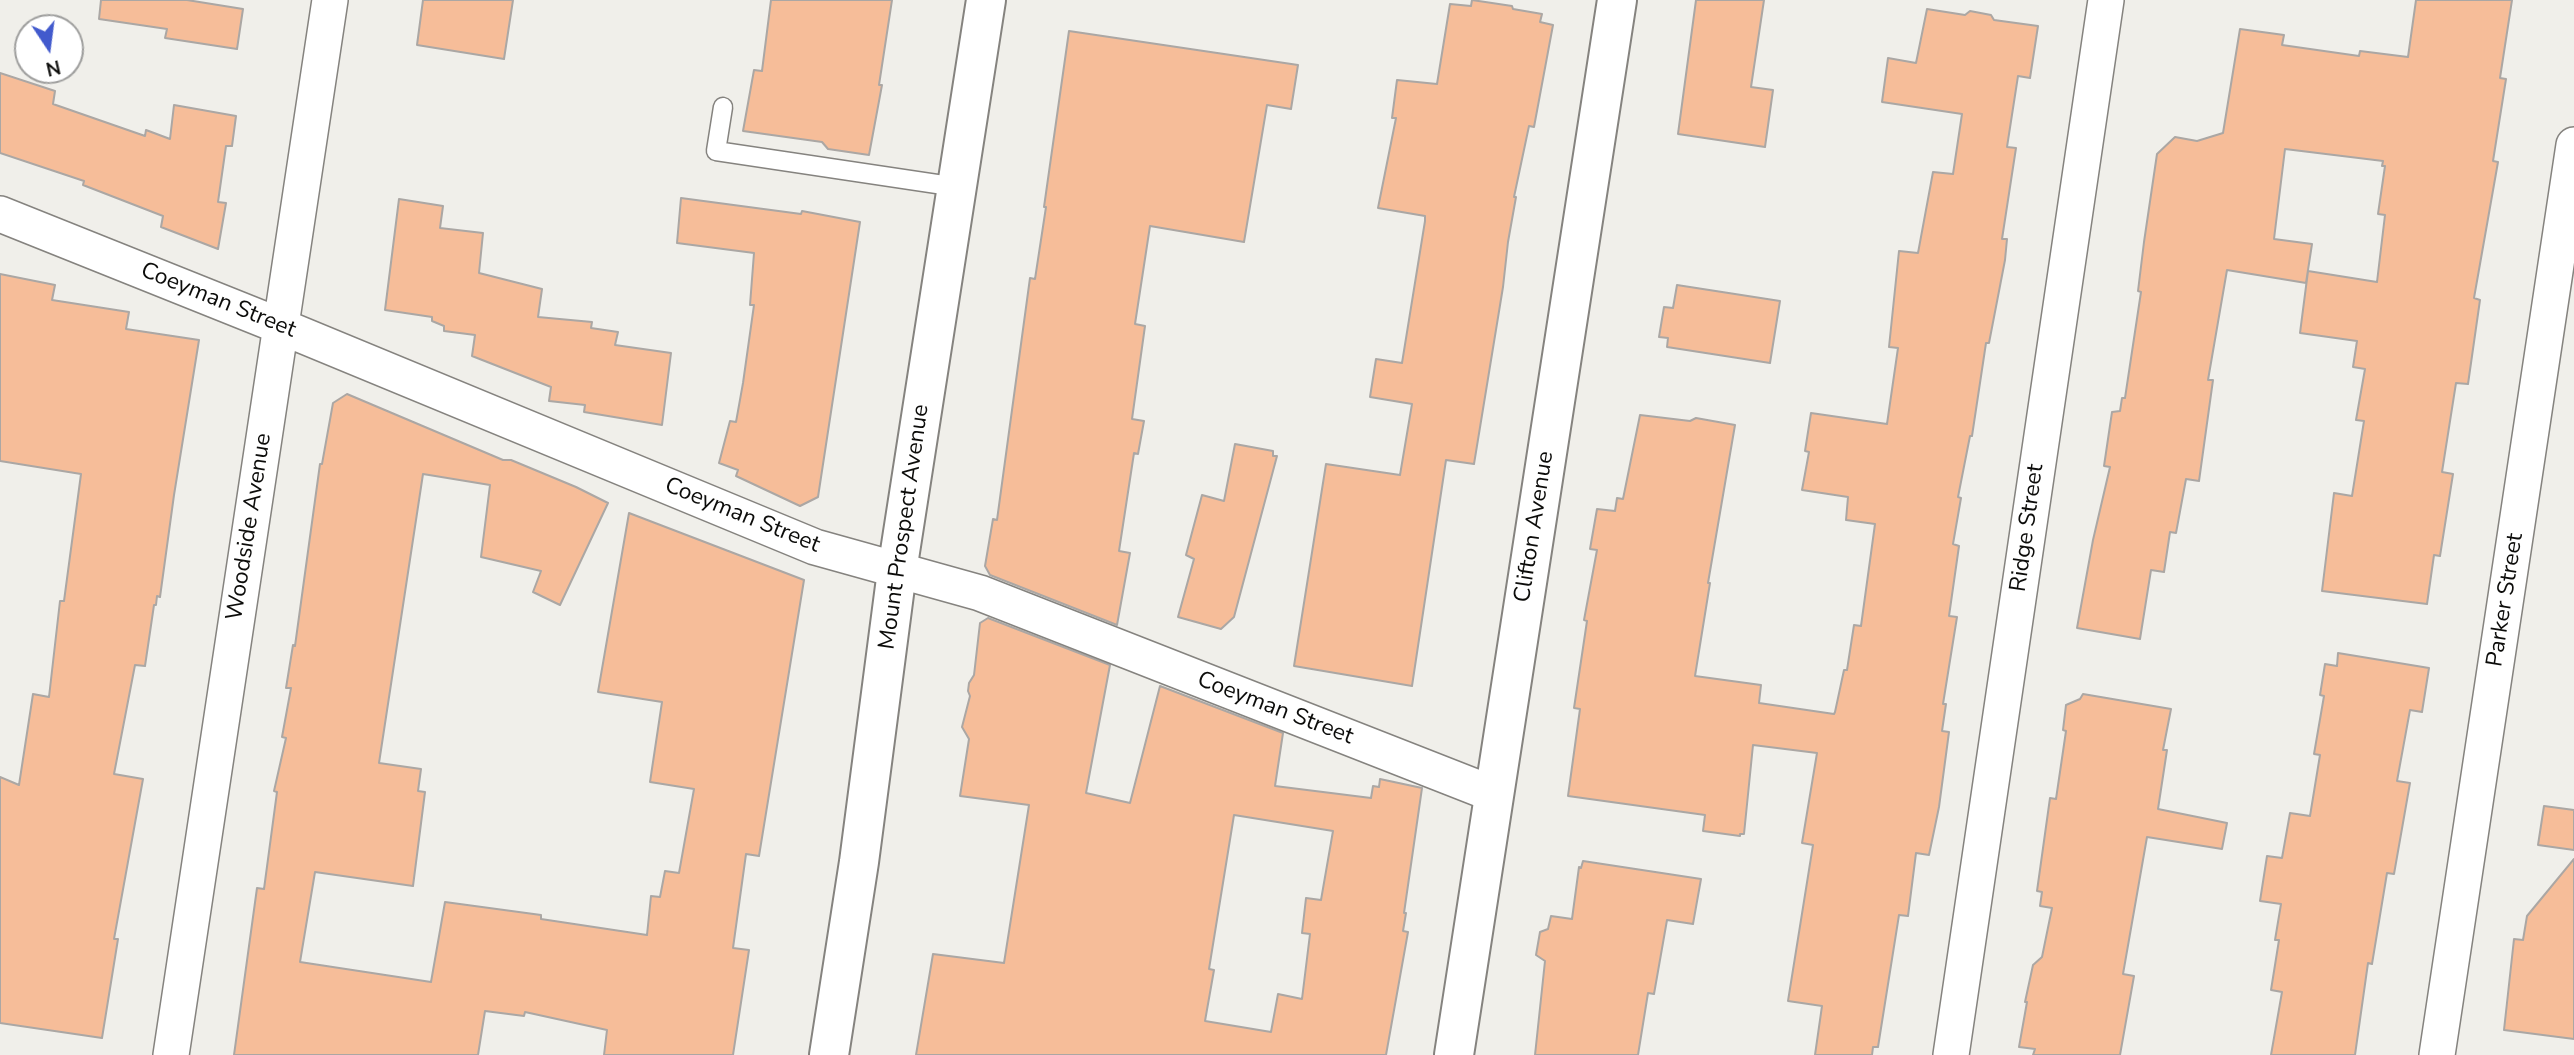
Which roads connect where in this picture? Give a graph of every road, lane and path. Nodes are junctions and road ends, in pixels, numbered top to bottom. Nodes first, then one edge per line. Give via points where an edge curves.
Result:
1 (330, 0) edge
2 (986, 0) edge
3 (1617, 0) edge
4 (2106, 0) edge
5 (723, 107) dead end
6 (2574, 145) edge
7 (957, 187) junction
8 (0, 214) edge
9 (280, 326) junction
10 (897, 571) junction
11 (1493, 794) junction
12 (171, 1055) edge
13 (829, 1055) edge
14 (1454, 1055) edge
15 (1951, 1055) edge
16 (2437, 1055) edge

1 - 9 street, Woodside Avenue
2 - 7 main road, Mount Prospect Avenue
3 - 11 main road, Clifton Avenue
4 - 15 street, Ridge Street
5 - 7 lane via 716,151
6 - 16 street, Parker Street
7 - 10 main road, Mount Prospect Avenue
8 - 9 street, Coeyman Street
9 - 10 street, Coeyman Street via 815,547
9 - 12 street, Woodside Avenue
10 - 11 street, Coeyman Street via 980,593
10 - 13 main road, Mount Prospect Avenue
11 - 14 main road, Clifton Avenue

